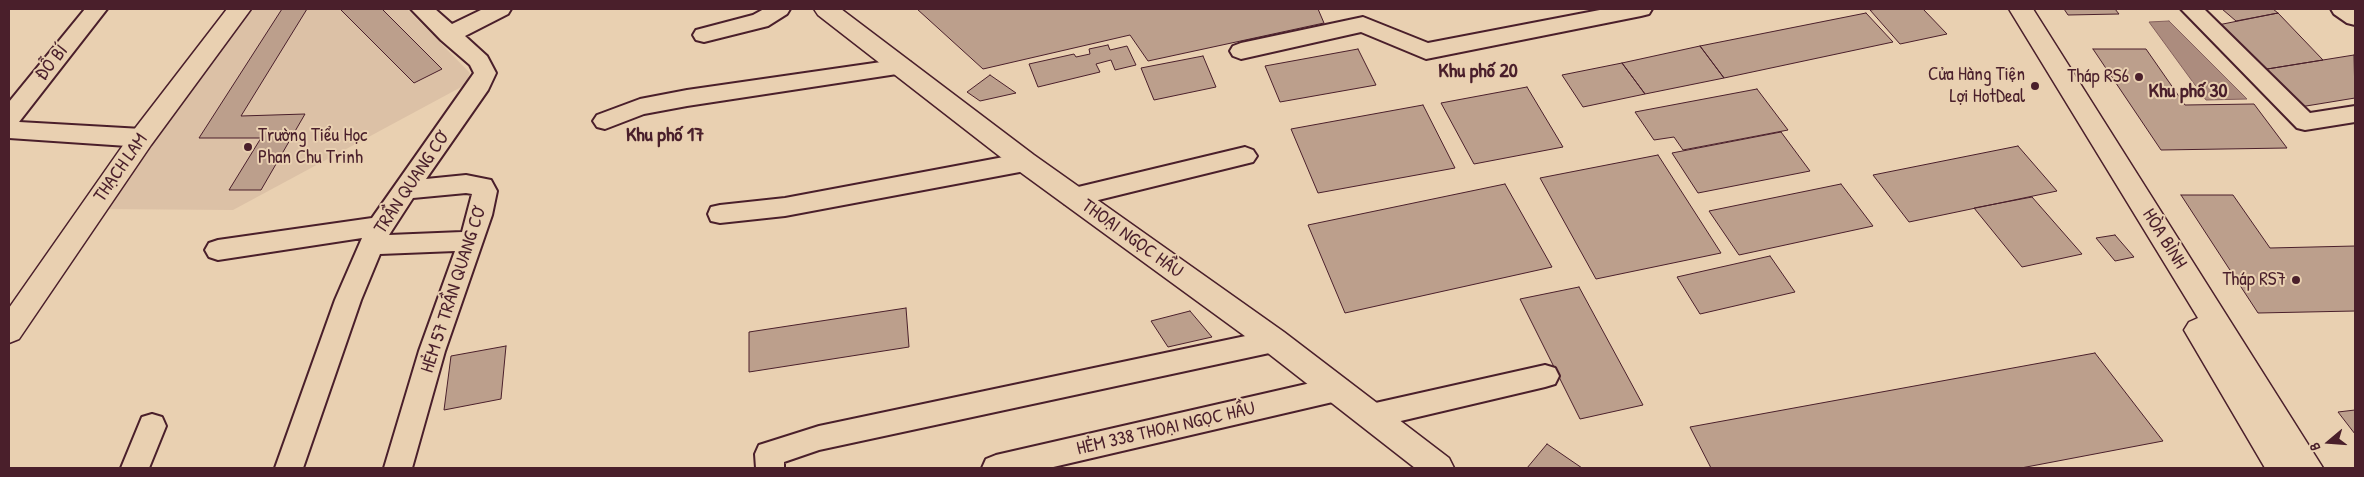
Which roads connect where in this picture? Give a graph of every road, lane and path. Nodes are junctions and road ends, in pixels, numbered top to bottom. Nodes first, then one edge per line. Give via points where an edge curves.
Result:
1 (96, 9) edge
2 (238, 9) edge
3 (500, 9) edge
4 (779, 9) edge
5 (826, 9) edge
6 (1641, 9) edge
7 (2002, 9) edge
8 (2021, 9) edge
9 (2192, 9) edge
10 (2342, 9) edge
11 (432, 11) edge
12 (2355, 18) edge
13 (449, 35) junction
14 (704, 35) dead end
15 (1241, 51) dead end
16 (902, 67) junction
17 (2355, 114) edge
18 (9, 118) edge
19 (605, 122) dead end
20 (9, 130) edge
21 (142, 138) junction
22 (1245, 156) dead end
23 (1025, 162) junction
24 (404, 190) junction
25 (1074, 197) junction
26 (720, 214) dead end
27 (376, 235) junction
28 (471, 241) junction
29 (218, 250) dead end
30 (2207, 326) junction
31 (9, 331) edge
32 (1274, 341) junction
33 (1545, 376) dead end
34 (1337, 389) junction
35 (1371, 416) junction
36 (152, 426) dead end
37 (770, 461) edge
38 (136, 468) edge
39 (289, 468) edge
40 (398, 468) edge
41 (996, 468) edge
42 (1438, 468) edge
43 (2282, 468) edge
44 (2307, 468) edge

1 - 18 street, ĐỖ BÍ
2 - 21 main road, THẠCH LAM
3 - 13 street
4 - 14 street via 760,21
5 - 16 main road, THOẠI NGỌC HẦU
6 - 15 street via 1426,51 1363,24
7 - 30 main road, HÒA BÌNH
8 - 30 main road, HÒA BÌNH
9 - 17 street via 2304,122
10 - 12 street
11 - 13 street, TRẦN QUANG CƠ
13 - 24 street, TRẦN QUANG CƠ via 479,61 485,72 480,84
16 - 19 street via 687,98 640,107
16 - 23 main road, THOẠI NGỌC HẦU
20 - 21 street
21 - 31 main road, THẠCH LAM
22 - 25 street
23 - 25 main road, THOẠI NGỌC HẦU
23 - 26 street via 785,207
24 - 27 street, TRẦN QUANG CƠ
24 - 28 street, HẺM 57 TRẦN QUANG CƠ via 466,184 482,186 484,197
25 - 32 main road, THOẠI NGỌC HẦU
27 - 28 street
27 - 29 street
27 - 39 street, TRẦN QUANG CƠ via 348,300
28 - 40 street, HẺM 57 TRẦN QUANG CƠ via 432,351
30 - 43 main road, HÒA BÌNH
30 - 44 main road, HÒA BÌNH
32 - 34 main road, THOẠI NGỌC HẦU
32 - 37 street via 819,438
33 - 35 street
34 - 35 main road, THOẠI NGỌC HẦU
34 - 41 street, HẺM 338 THOẠI NGỌC HẦU
35 - 42 main road, THOẠI NGỌC HẦU
36 - 38 street

